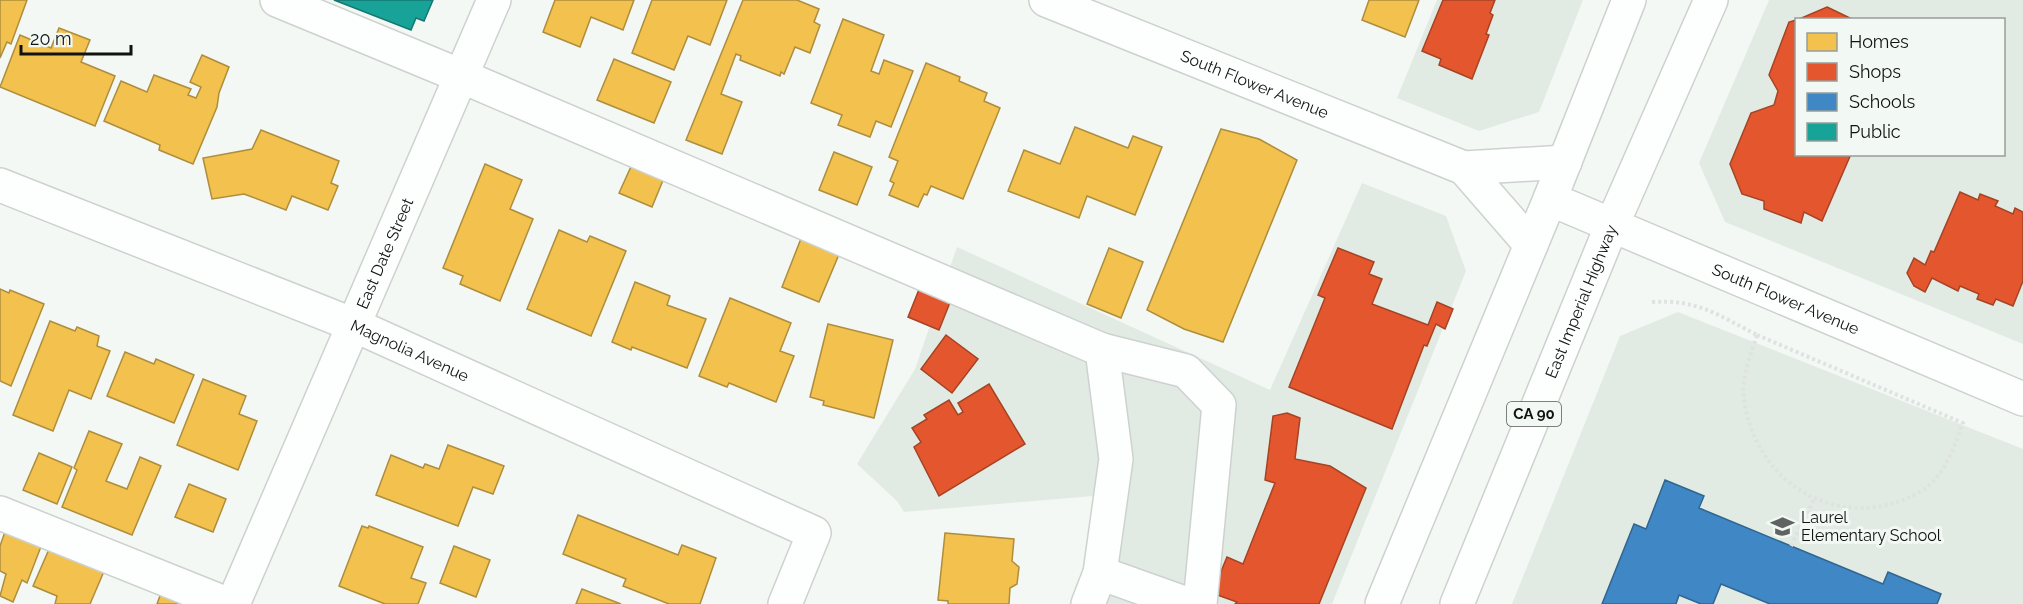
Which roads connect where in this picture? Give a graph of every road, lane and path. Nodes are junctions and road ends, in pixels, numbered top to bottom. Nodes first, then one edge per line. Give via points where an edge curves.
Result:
1 (277, 0) edge
2 (494, 0) edge
3 (1046, 0) edge
4 (1629, 0) edge
5 (1712, 0) edge
6 (462, 76) junction
7 (1565, 162) junction
8 (1464, 168) junction
9 (0, 185) edge
10 (1550, 199) junction
11 (1612, 225) junction
12 (1531, 245) junction
13 (1652, 302) dead end
14 (354, 325) junction
15 (1756, 335) junction
16 (1102, 350) junction
17 (2023, 399) edge
18 (1814, 499) junction
19 (0, 513) edge
20 (1791, 546) dead end
21 (1100, 573) junction
22 (227, 604) edge
23 (233, 604) edge
24 (785, 604) edge
25 (1088, 604) edge
26 (1186, 604) edge
27 (1200, 604) edge
28 (1382, 604) edge
29 (1457, 604) edge

1 - 6 street
2 - 6 street, East Date Street
3 - 8 street, South Flower Avenue
4 - 7 street
5 - 11 street, East Imperial Highway / CA 90
6 - 14 street, East Date Street
6 - 16 street
7 - 8 street, South Flower Avenue
7 - 10 street
8 - 12 street, South Flower Avenue
9 - 14 street, Magnolia Avenue
10 - 11 street, South Flower Avenue
10 - 12 street
11 - 17 street, South Flower Avenue
11 - 29 street, East Imperial Highway / CA 90
12 - 28 street
13 - 15 path via 1676,300 1697,305
14 - 23 street, East Date Street
14 - 24 street, Magnolia Avenue via 814,533
15 - 18 path via 1743,395 1749,426 1777,474
15 - 18 path via 1963,423 1951,456 1921,492 1850,509
16 - 21 street via 1116,459
16 - 27 street via 1186,371 1219,405
18 - 20 path
19 - 22 street
21 - 25 street
21 - 26 street

